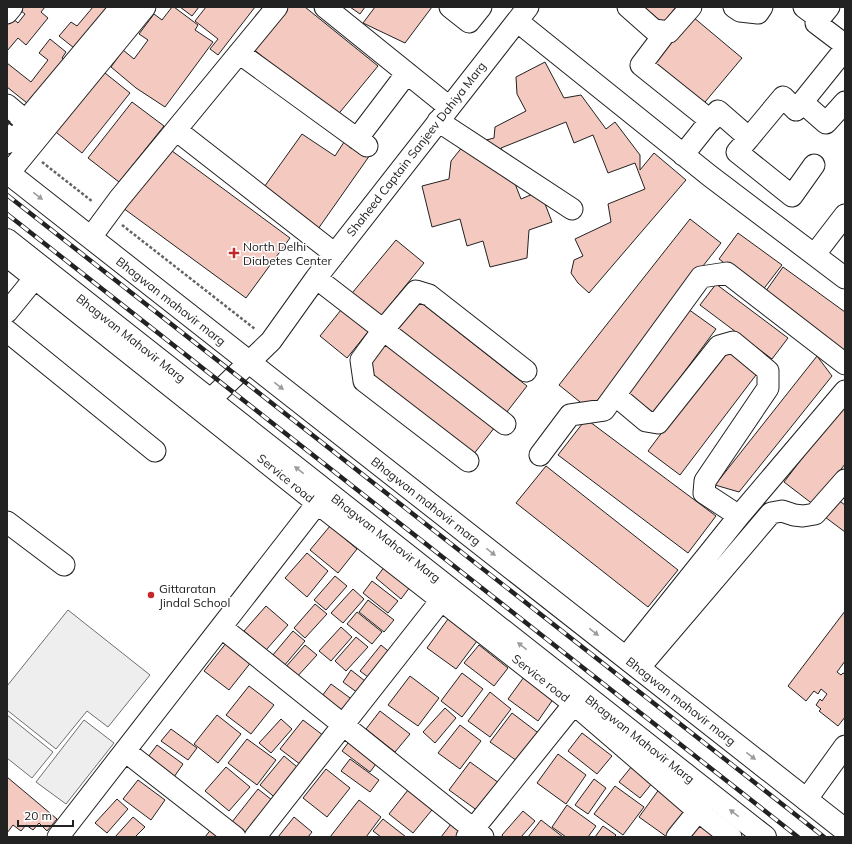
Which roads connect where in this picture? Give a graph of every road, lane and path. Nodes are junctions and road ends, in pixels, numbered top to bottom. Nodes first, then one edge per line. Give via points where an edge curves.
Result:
1 (12, 7) edge
2 (121, 7) edge
3 (145, 7) edge
4 (277, 7) edge
5 (325, 7) edge
6 (450, 7) edge
7 (481, 7) edge
8 (628, 7) edge
9 (691, 7) edge
10 (734, 7) edge
11 (762, 7) edge
12 (818, 11) edge
13 (7, 13) edge
14 (523, 14) edge
15 (666, 32) junction
16 (845, 45) edge
17 (845, 49) edge
18 (239, 53) junction
19 (407, 73) junction
20 (845, 95) edge
21 (802, 102) junction
22 (845, 102) edge
23 (7, 105) edge
24 (444, 114) junction
25 (26, 121) junction
26 (711, 121) junction
27 (176, 130) junction
28 (749, 138) junction
29 (7, 142) edge
30 (27, 151) junction
31 (683, 155) junction
32 (814, 165) dead end
33 (8, 172) edge
34 (572, 209) dead end
35 (108, 214) junction
36 (845, 215) edge
37 (91, 237) junction
38 (7, 240) edge
39 (335, 254) junction
40 (815, 254) junction
41 (7, 256) edge
42 (39, 273) junction
43 (316, 278) junction
44 (845, 278) edge
45 (7, 312) edge
46 (382, 330) junction
47 (7, 331) edge
48 (260, 333) dead end
49 (248, 362) junction
50 (845, 364) edge
51 (526, 371) dead end
52 (845, 391) edge
53 (615, 395) junction
54 (210, 400) junction
55 (504, 424) dead end
56 (155, 450) dead end
57 (540, 455) dead end
58 (468, 461) dead end
59 (845, 480) edge
60 (322, 497) junction
61 (739, 516) junction
62 (7, 522) edge
63 (64, 565) dead end
64 (446, 595) junction
65 (221, 628) junction
66 (632, 663) junction
67 (578, 699) junction
68 (343, 726) junction
69 (125, 751) junction
70 (843, 753) edge
71 (806, 800) junction
72 (704, 803) junction
73 (845, 830) edge
74 (475, 834) edge
75 (58, 837) edge
76 (235, 837) edge
77 (256, 837) edge
78 (677, 837) edge
79 (731, 837) edge
80 (765, 837) edge

1 - 13 street
2 - 25 street
3 - 30 street
4 - 18 street
5 - 19 street
6 - 7 street via 469,22
8 - 15 street via 654,30
9 - 15 street via 669,32
10 - 11 street via 740,11 758,13
12 - 16 street via 816,23
14 - 24 street, Shaheed Captain Sanjeev Dahiya Marg
14 - 31 street
15 - 26 street via 641,65
17 - 21 street
18 - 19 street via 362,142
18 - 27 street
19 - 24 street
20 - 22 street via 842,99
21 - 22 street via 826,123
21 - 28 street via 796,110 783,97
23 - 25 street
24 - 34 street
24 - 39 street, Shaheed Captain Sanjeev Dahiya Marg
25 - 29 street
26 - 28 street via 718,111
26 - 31 street
27 - 35 street
27 - 39 street
28 - 32 street via 737,152 792,196
30 - 33 street
30 - 35 path
31 - 40 street
33 -> 37 main road, Bhagwan mahavir marg
35 - 37 street
35 - 48 path
36 - 40 street
37 - 49 main road, Bhagwan mahavir marg
38 - 42 main road, Bhagwan Mahavir Marg
39 - 43 street, Shaheed Captain Sanjeev Dahiya Marg
40 - 44 street
41 - 42 street, Service road
42 - 45 street
42 - 54 main road, Bhagwan Mahavir Marg
42 - 60 street, Service road
43 - 46 street
43 - 49 street, Shaheed Captain Sanjeev Dahiya Marg via 271,341
46 - 51 street via 416,291 429,294
46 - 55 street
46 - 58 street via 361,360 364,381
47 - 56 street
49 - 54 street, Shaheed Captain Sanjeev Dahiya Marg
49 -> 66 main road, Bhagwan mahavir marg
50 - 53 street via 727,273 701,277
52 - 61 street
53 - 57 street via 604,410 570,415
53 - 61 street via 646,421 658,423 719,346 733,342 768,371 768,388 705,481 704,493
60 -> 54 main road, Bhagwan Mahavir Marg
59 - 66 street via 815,514 804,516 782,511 770,513
60 - 64 main road, Bhagwan Mahavir Marg
60 - 65 street
61 - 66 street
62 - 63 street
64 - 67 main road, Bhagwan Mahavir Marg
64 - 68 street
65 - 68 street
65 - 69 street
66 -> 71 main road, Bhagwan mahavir marg
67 - 72 main road, Bhagwan Mahavir Marg
67 - 74 street
68 - 74 street
68 - 77 street
69 - 75 street
69 - 76 street
70 - 71 street
71 - 73 main road, Bhagwan mahavir marg
72 - 78 street
72 - 79 street
80 -> 72 main road, Bhagwan Mahavir Marg

